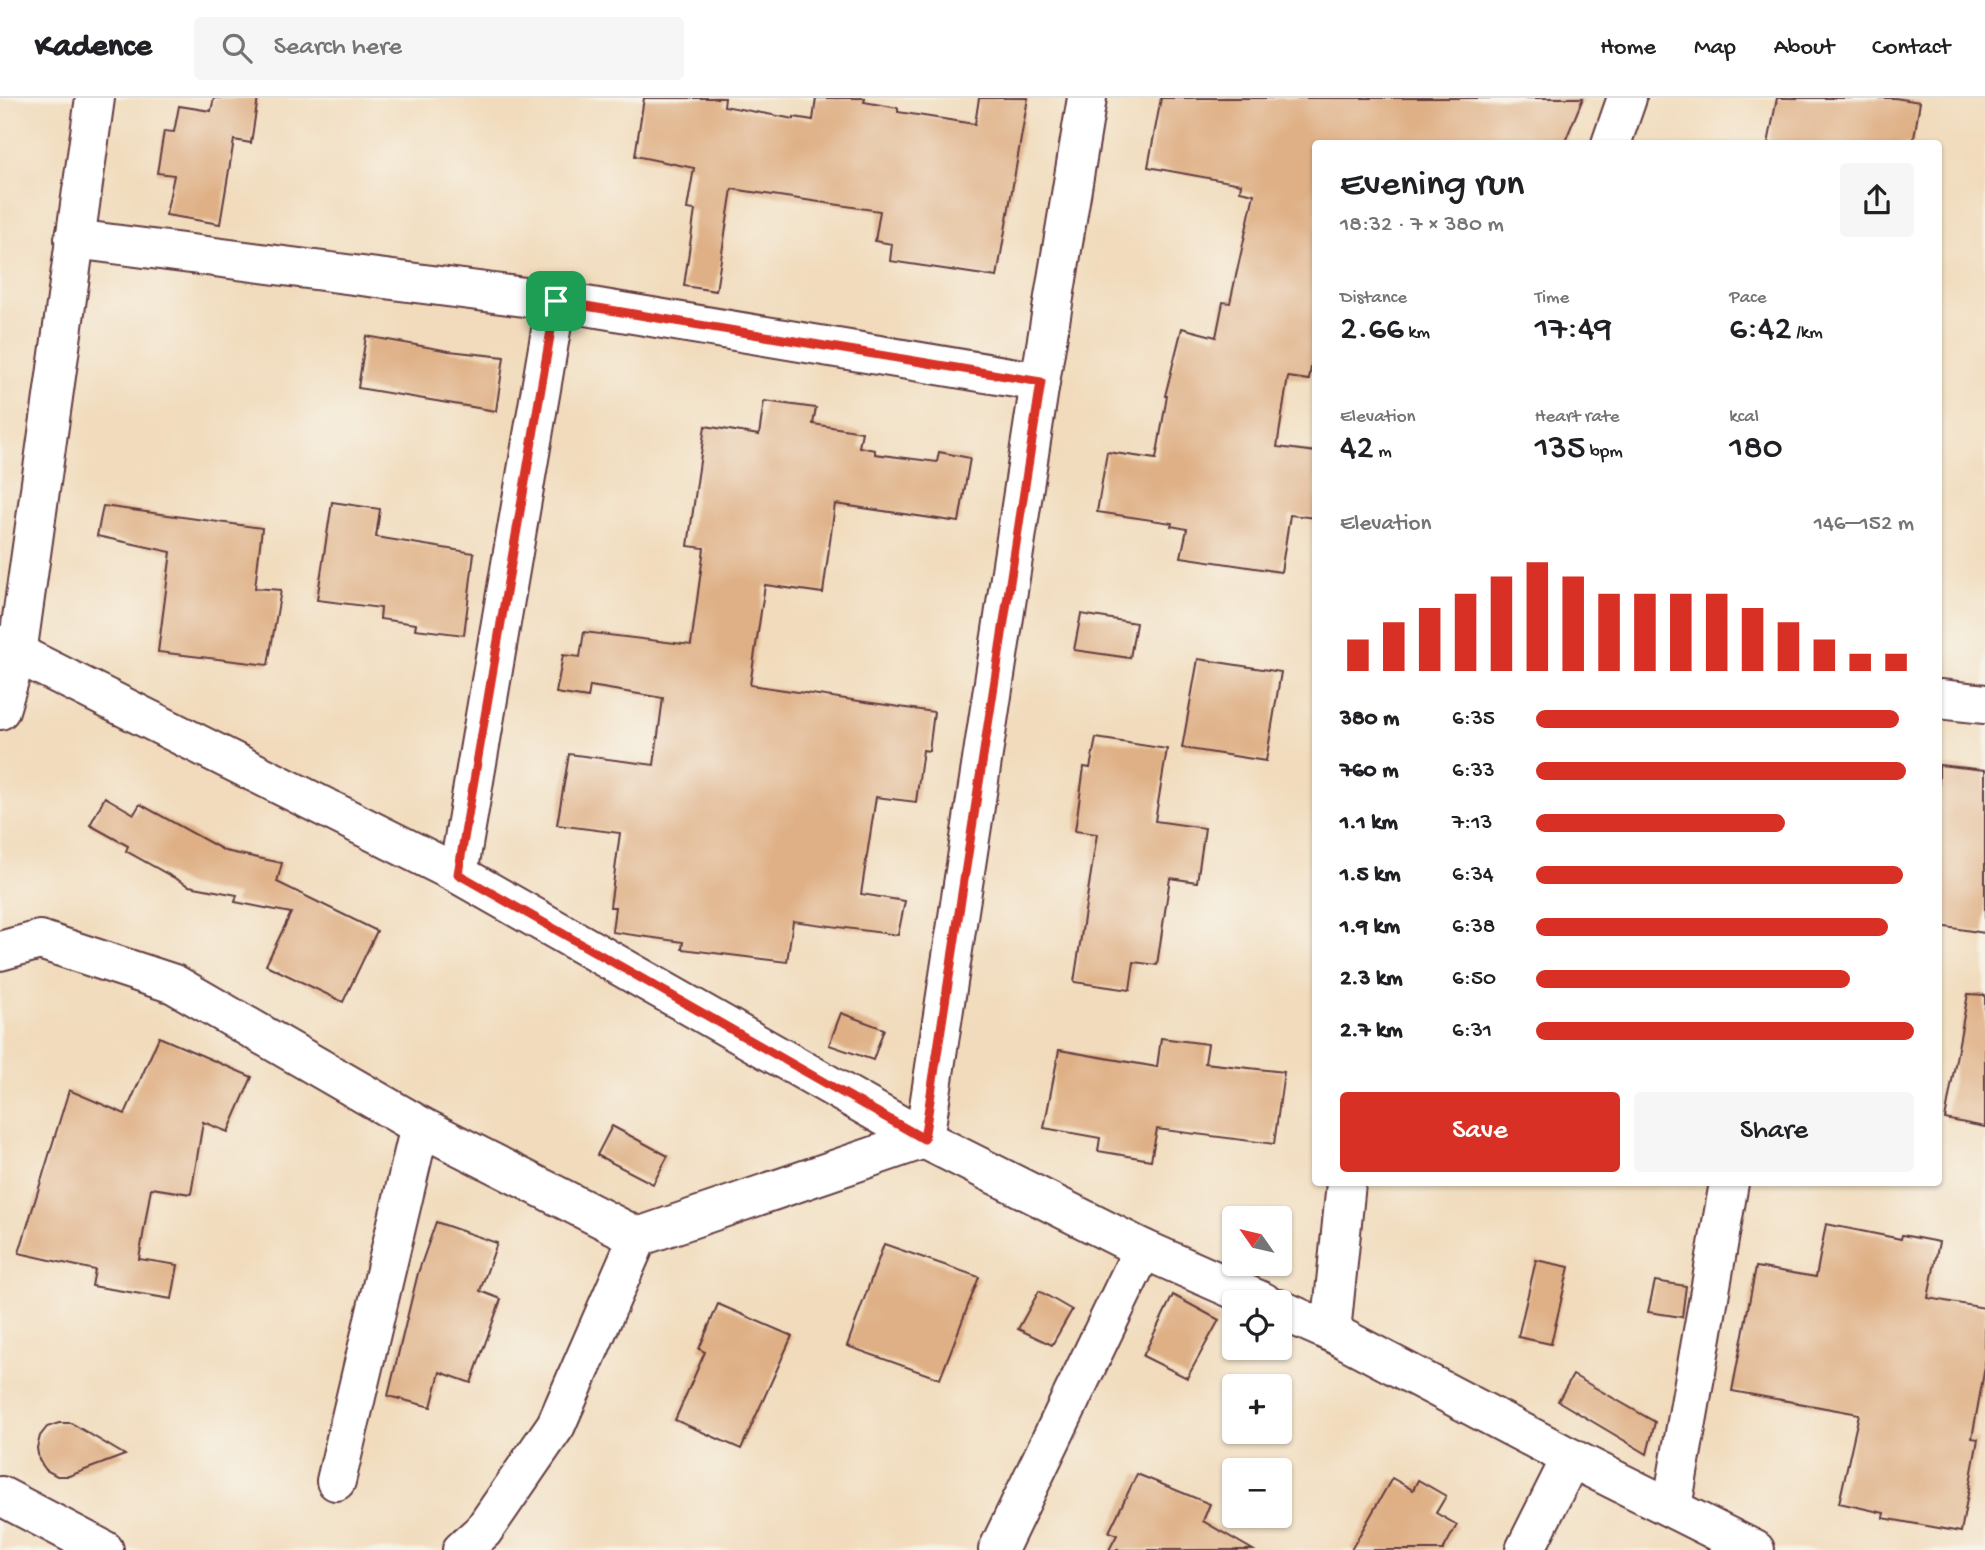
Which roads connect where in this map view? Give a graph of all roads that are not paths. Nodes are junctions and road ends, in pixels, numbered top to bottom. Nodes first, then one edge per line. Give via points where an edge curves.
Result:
1 (95, 98) edge
2 (1087, 98) edge
3 (1627, 98) edge
4 (1612, 140) edge
5 (74, 239) junction
6 (556, 301) junction
7 (1041, 382) junction
8 (8, 650) edge
9 (1942, 699) edge
10 (1985, 704) edge
11 (0, 710) edge
12 (458, 874) junction
13 (0, 951) edge
14 (420, 1126) junction
15 (924, 1139) junction
16 (1346, 1186) edge
17 (1728, 1186) edge
18 (638, 1237) junction
19 (1143, 1249) junction
20 (1236, 1290) edge
21 (1292, 1315) edge
22 (1331, 1332) junction
23 (1571, 1458) junction
24 (336, 1481) dead end
25 (0, 1496) edge
26 (1672, 1507) junction
27 (104, 1550) edge
28 (462, 1550) edge
29 (998, 1550) edge
30 (1525, 1550) edge
31 (1755, 1550) edge

1 - 5 street
2 - 7 street
3 - 4 street
5 - 6 street
5 - 8 street
6 - 7 street
6 - 12 street
7 - 15 street
8 - 11 street
8 - 12 street
9 - 10 street
12 - 15 street
13 - 14 street via 40,940 173,984
14 - 18 street
14 - 24 street
15 - 18 street
15 - 19 street
16 - 22 street
17 - 26 street
18 - 28 street via 556,1425 483,1531
19 - 20 street
19 - 29 street
21 - 22 street
22 - 23 street
23 - 26 street
23 - 30 street
25 - 27 street
26 - 31 street

